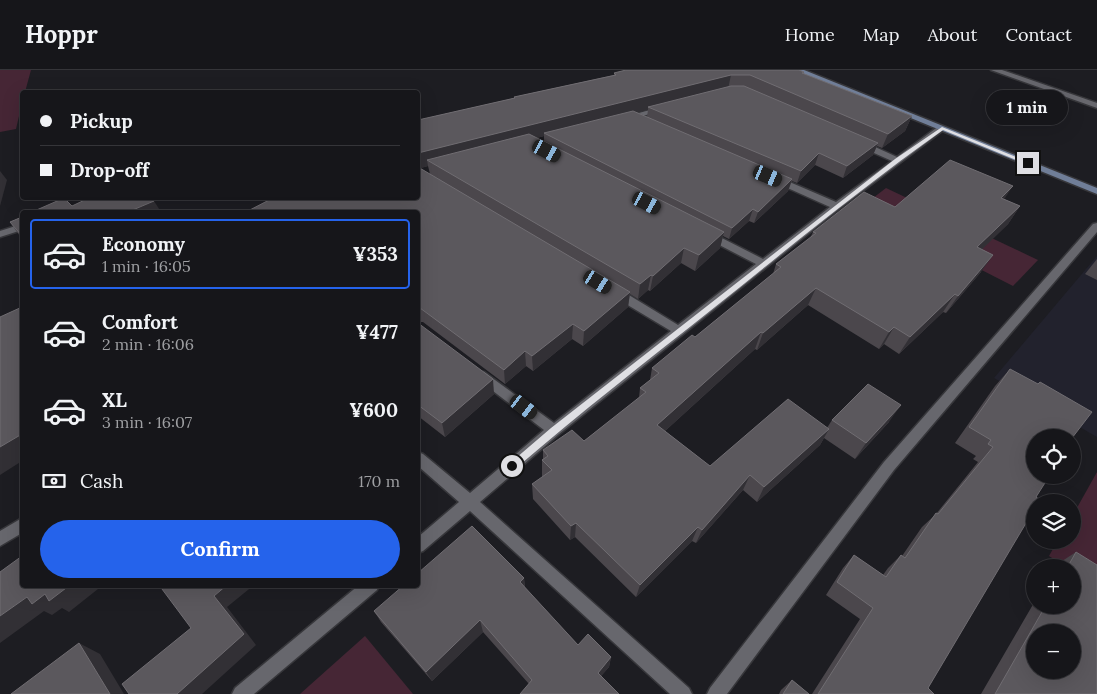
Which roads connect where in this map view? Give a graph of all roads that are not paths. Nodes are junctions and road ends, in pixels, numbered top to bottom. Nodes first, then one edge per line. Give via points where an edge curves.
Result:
1 (797, 70) edge
2 (994, 70) edge
3 (1097, 106) edge
4 (670, 107) edge
5 (631, 117) junction
6 (612, 121) edge
7 (649, 124) edge
8 (942, 128) junction
9 (852, 140) edge
10 (897, 160) junction
11 (766, 175) edge
12 (1097, 191) edge
13 (837, 206) junction
14 (1097, 226) edge
15 (20, 228) edge
16 (695, 228) edge
17 (0, 234) edge
18 (764, 264) junction
19 (603, 285) edge
20 (680, 331) junction
21 (471, 367) edge
22 (554, 430) junction
23 (420, 460) edge
24 (470, 502) junction
25 (20, 526) edge
26 (0, 540) edge
27 (420, 544) edge
28 (367, 588) edge
29 (241, 694) edge
30 (683, 694) edge
31 (716, 694) edge

1 - 8 street
2 - 3 street
4 - 5 street
5 - 6 street
5 - 7 street
8 - 10 street
8 - 12 street
9 - 10 street
10 - 13 street
11 - 13 street
13 - 18 street
14 - 31 street via 890,466
15 - 17 street
16 - 18 street
18 - 20 street
19 - 20 street
20 - 22 street
21 - 22 street
22 - 24 street
23 - 24 street
24 - 27 street
24 - 30 street
25 - 26 street
28 - 29 street

